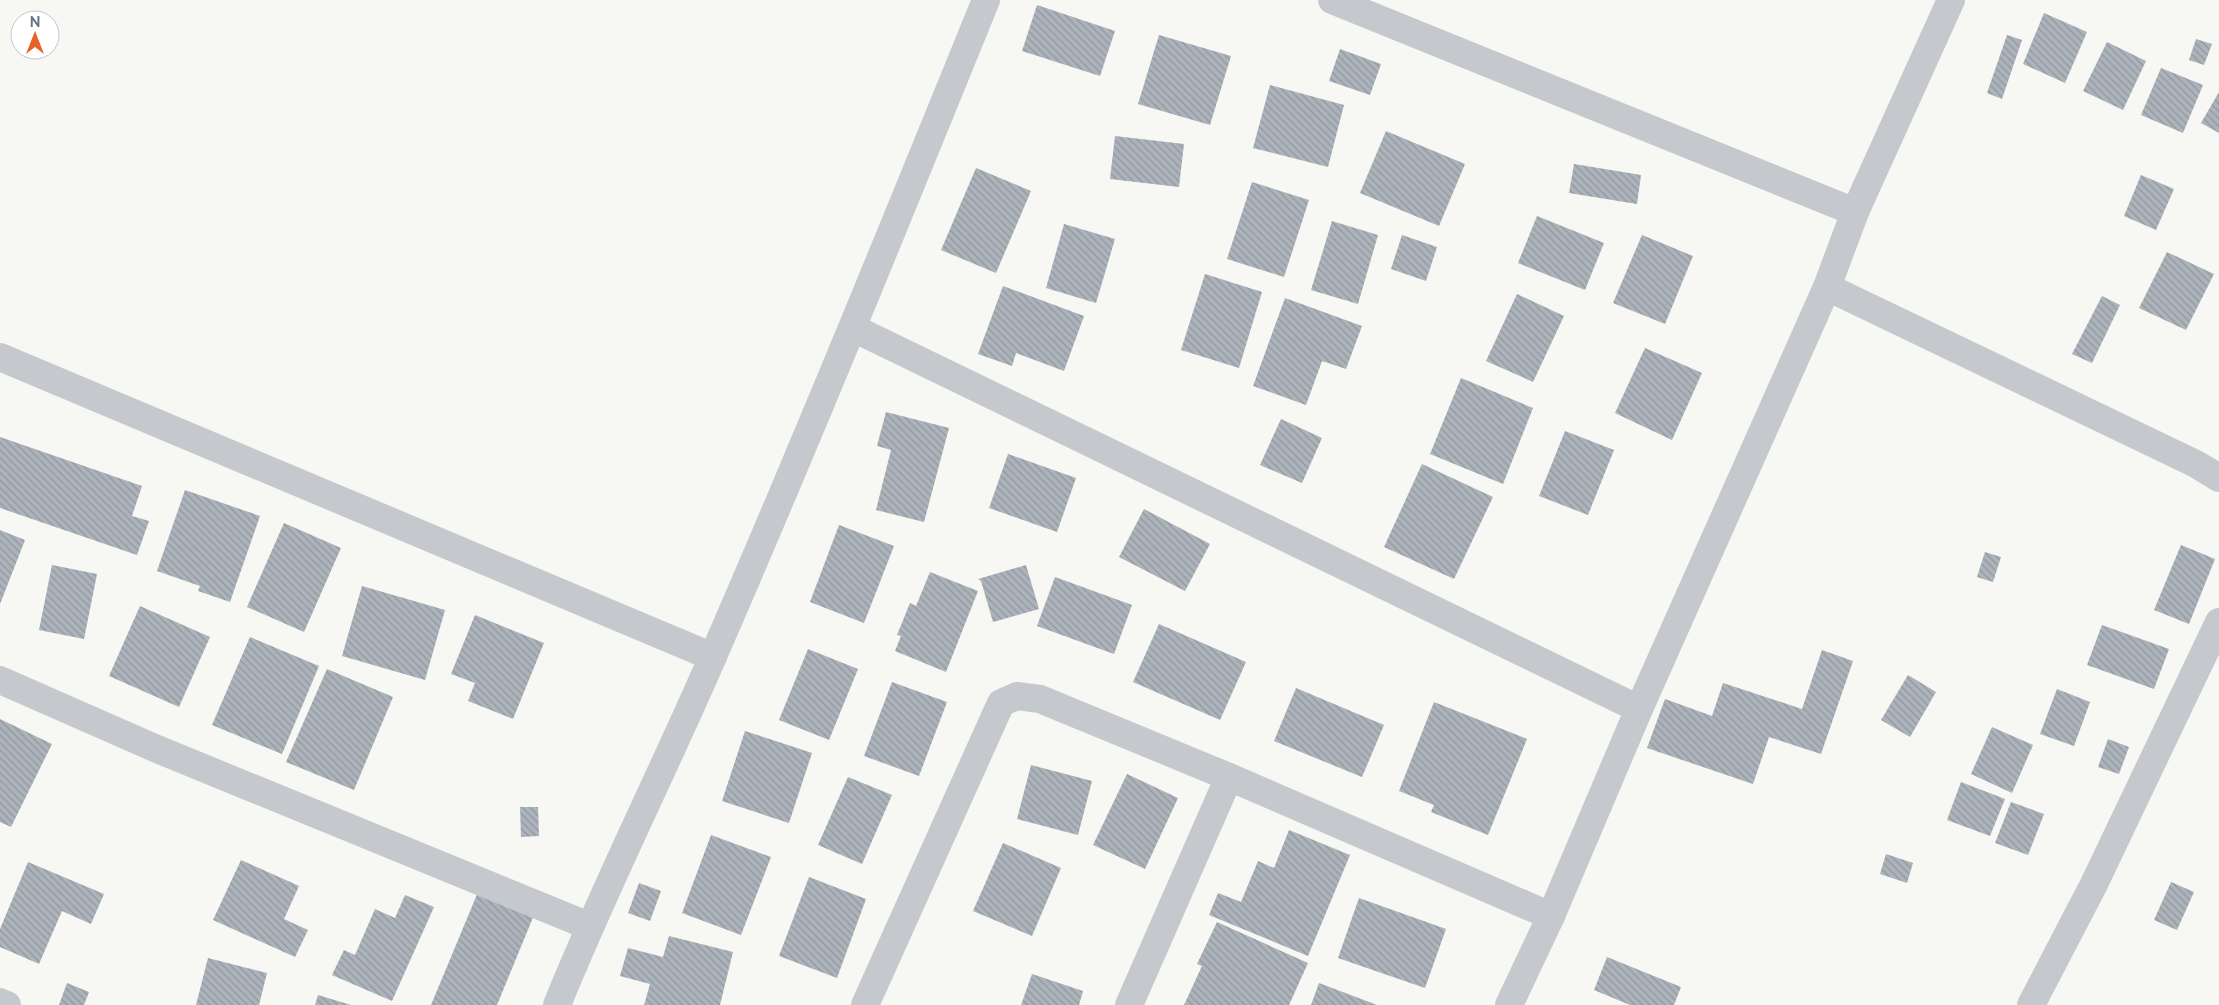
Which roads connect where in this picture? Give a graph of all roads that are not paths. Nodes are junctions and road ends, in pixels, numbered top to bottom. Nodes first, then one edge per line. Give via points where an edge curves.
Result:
1 (986, 0) edge
2 (1332, 0) edge
3 (1951, 0) edge
4 (1855, 212) junction
5 (1827, 287) junction
6 (853, 328) junction
7 (0, 357) edge
8 (2219, 478) edge
9 (2219, 622) edge
10 (713, 657) junction
11 (0, 680) edge
12 (1639, 709) junction
13 (1229, 777) junction
14 (1550, 916) junction
15 (589, 926) junction
16 (0, 1002) edge
17 (7, 1005) edge
18 (557, 1005) edge
19 (865, 1005) edge
20 (1130, 1005) edge
21 (1509, 1005) edge
22 (2031, 1005) edge

1 - 6 street
2 - 4 street
3 - 4 street
4 - 5 street
5 - 8 street via 2196,464
5 - 12 street
6 - 10 street
6 - 12 street
7 - 10 street
9 - 22 street via 2094,884
10 - 15 street
11 - 15 street
12 - 14 street
13 - 14 street
13 - 19 street via 1040,699 1017,696 1001,703
13 - 20 street
14 - 21 street
15 - 18 street
16 - 17 street

